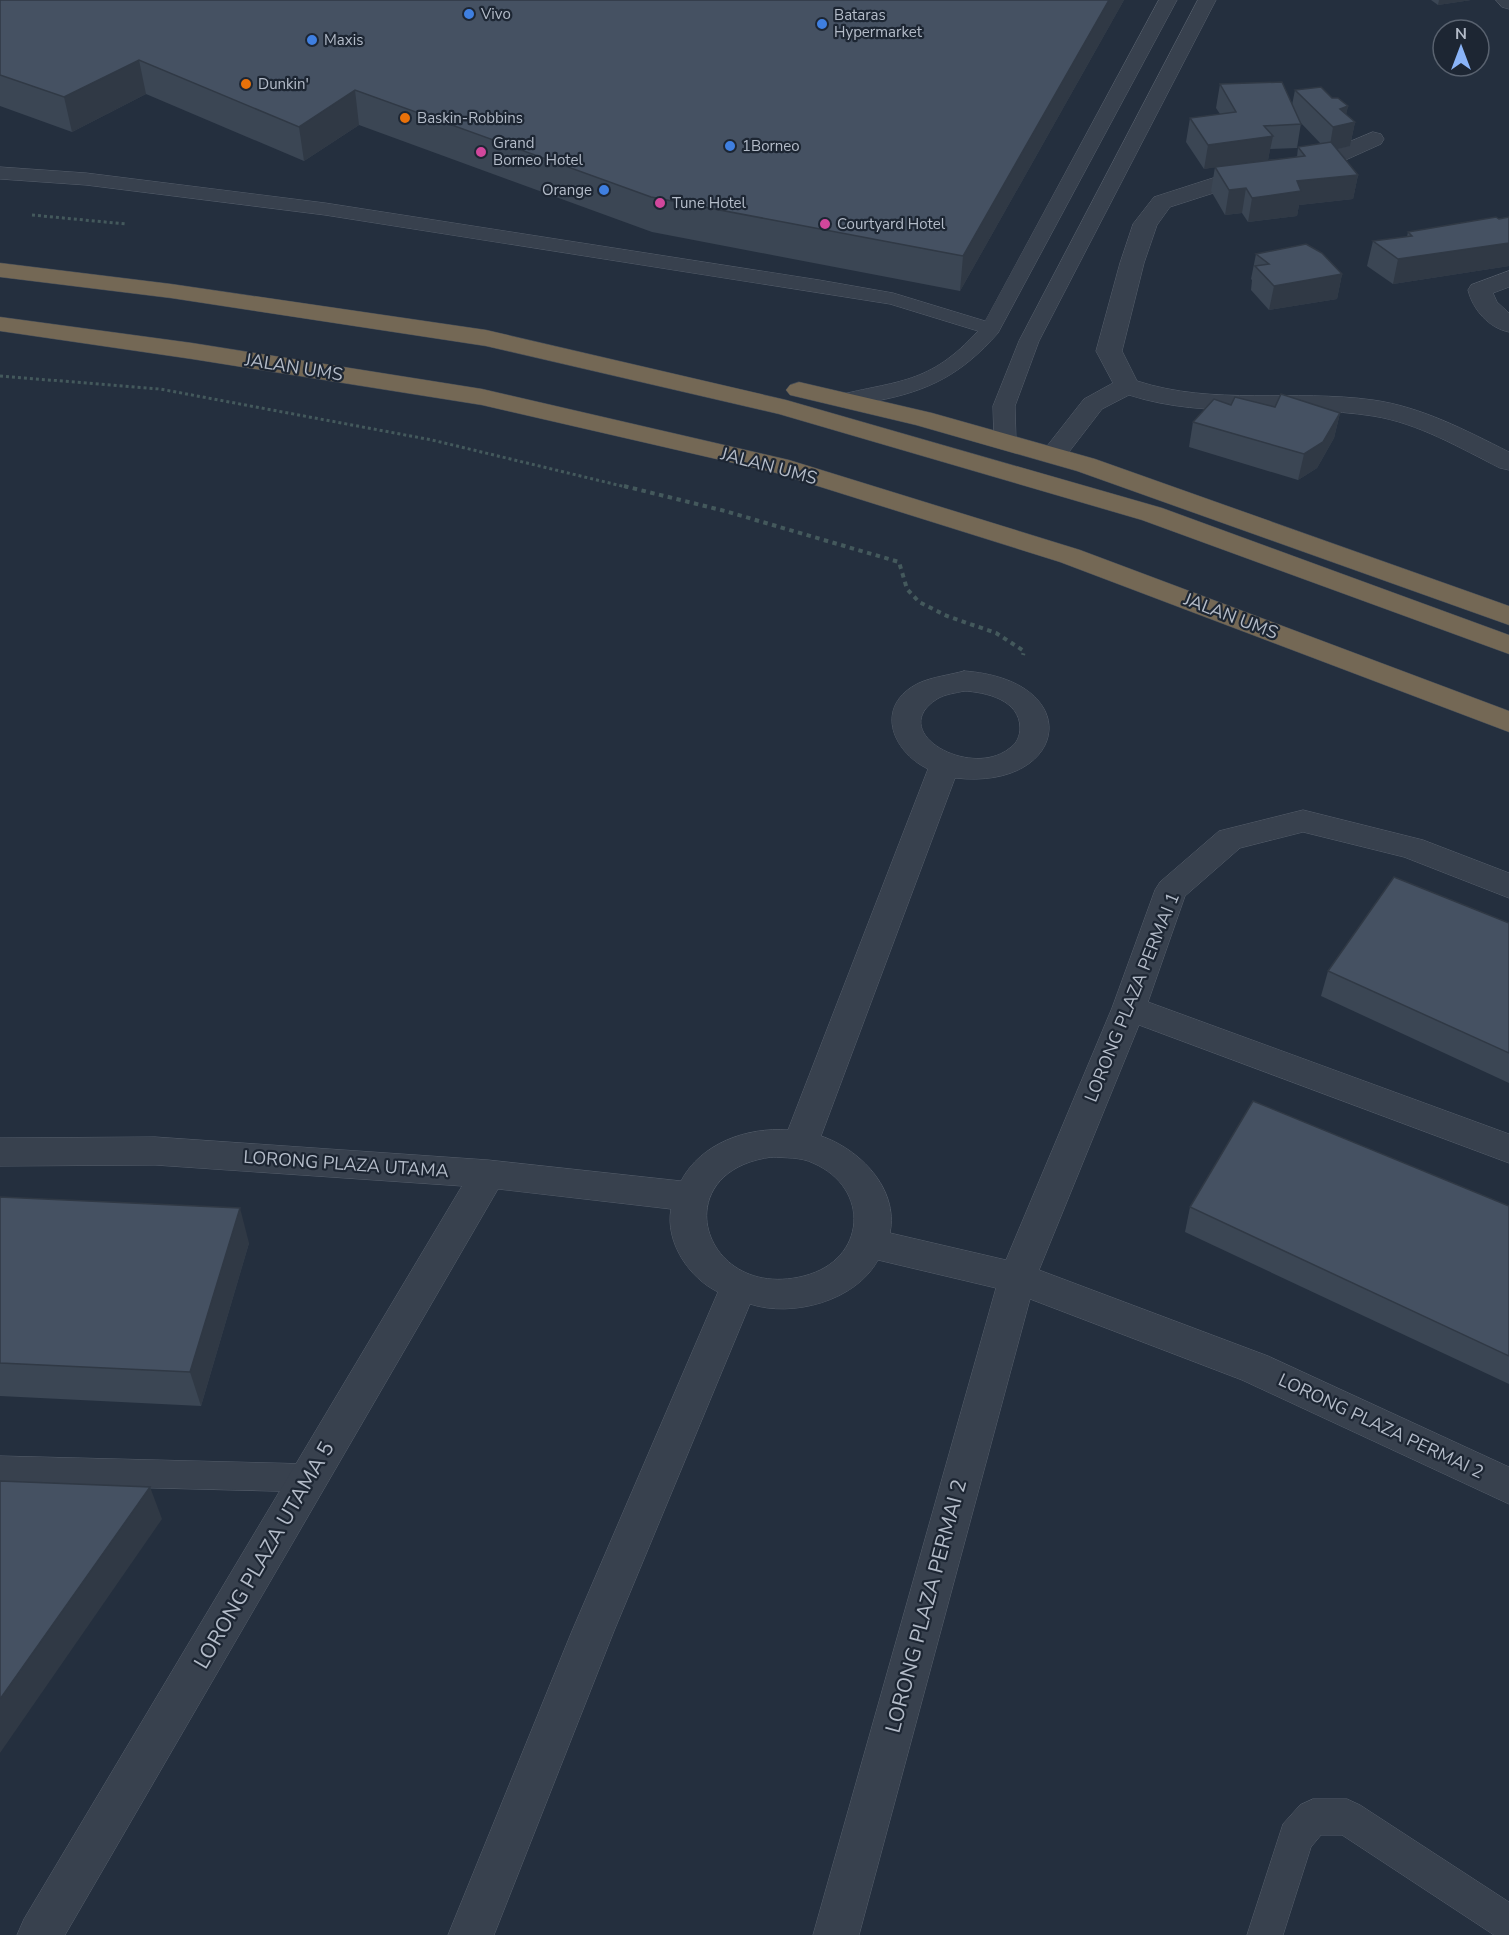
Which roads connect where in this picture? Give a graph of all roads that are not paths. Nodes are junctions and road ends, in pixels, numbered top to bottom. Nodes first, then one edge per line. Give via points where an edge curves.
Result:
1 (1168, 0) edge
2 (1207, 0) edge
3 (1373, 139) dead end
4 (0, 155) edge
5 (0, 172) edge
6 (86, 179) junction
7 (0, 270) edge
8 (1509, 278) edge
9 (0, 324) edge
10 (1509, 325) edge
11 (991, 329) junction
12 (548, 353) junction
13 (1127, 386) junction
14 (842, 400) junction
15 (1005, 441) junction
16 (1053, 455) junction
17 (1509, 462) edge
18 (1509, 616) edge
19 (1509, 645) edge
20 (1509, 722) edge
21 (945, 765) junction
22 (1509, 886) edge
23 (1129, 1008) junction
24 (800, 1144) junction
25 (1509, 1149) edge
26 (0, 1152) edge
27 (488, 1174) junction
28 (691, 1197) junction
29 (869, 1243) junction
30 (1017, 1278) junction
31 (739, 1286) junction
32 (0, 1470) edge
33 (310, 1478) junction
34 (1509, 1486) edge
35 (1509, 1923) edge
36 (40, 1935) edge
37 (471, 1935) edge
38 (836, 1935) edge
39 (1265, 1935) edge

1 - 11 lane
2 - 15 lane via 1029,341 1004,406
3 - 13 street via 1333,157 1252,173 1162,202 1145,224 1109,351
4 - 6 lane
5 - 6 lane
6 - 11 lane via 325,209 819,286 893,300
7 - 12 highway via 463,335
8 - 10 street via 1479,290 1491,312
9 - 20 highway, JALAN UMS via 482,397 780,466 1070,556
11 - 14 lane via 974,351 947,372 885,393
12 - 14 highway via 696,366
12 - 19 highway via 786,408 1118,504
13 - 16 street via 1093,404
13 - 17 street via 1151,396 1192,401 1381,409 1419,420
14 - 15 highway
15 - 16 highway
16 - 18 highway
21 - 21 street via 912,744 905,730 904,715 925,691 943,684 986,682 1006,689 1032,712 1036,726 1034,741 1024,753 988,768
21 - 24 street
22 - 23 street, LORONG PLAZA PERMAI 1 via 1412,848 1303,821 1230,839 1171,890
23 - 25 street
23 - 30 street, LORONG PLAZA PERMAI 1
24 - 28 street via 772,1143 745,1148 721,1160 702,1176
24 - 29 street via 829,1154 852,1170 868,1192 874,1217
26 - 27 street, LORONG PLAZA UTAMA via 155,1151
27 - 28 street, LORONG PLAZA UTAMA
27 - 33 street, LORONG PLAZA UTAMA 5
28 - 31 street via 687,1222 695,1248 712,1270
29 - 30 street, LORONG PLAZA PERMAI 2
29 - 31 street via 854,1265 831,1282 801,1293 769,1293
30 - 34 street, LORONG PLAZA PERMAI 2 via 1255,1368
30 - 38 street, LORONG PLAZA PERMAI 2
31 - 37 street via 593,1631
32 - 33 lane
33 - 36 street, LORONG PLAZA UTAMA 5
35 - 39 lane via 1347,1817 1313,1817 1296,1837

